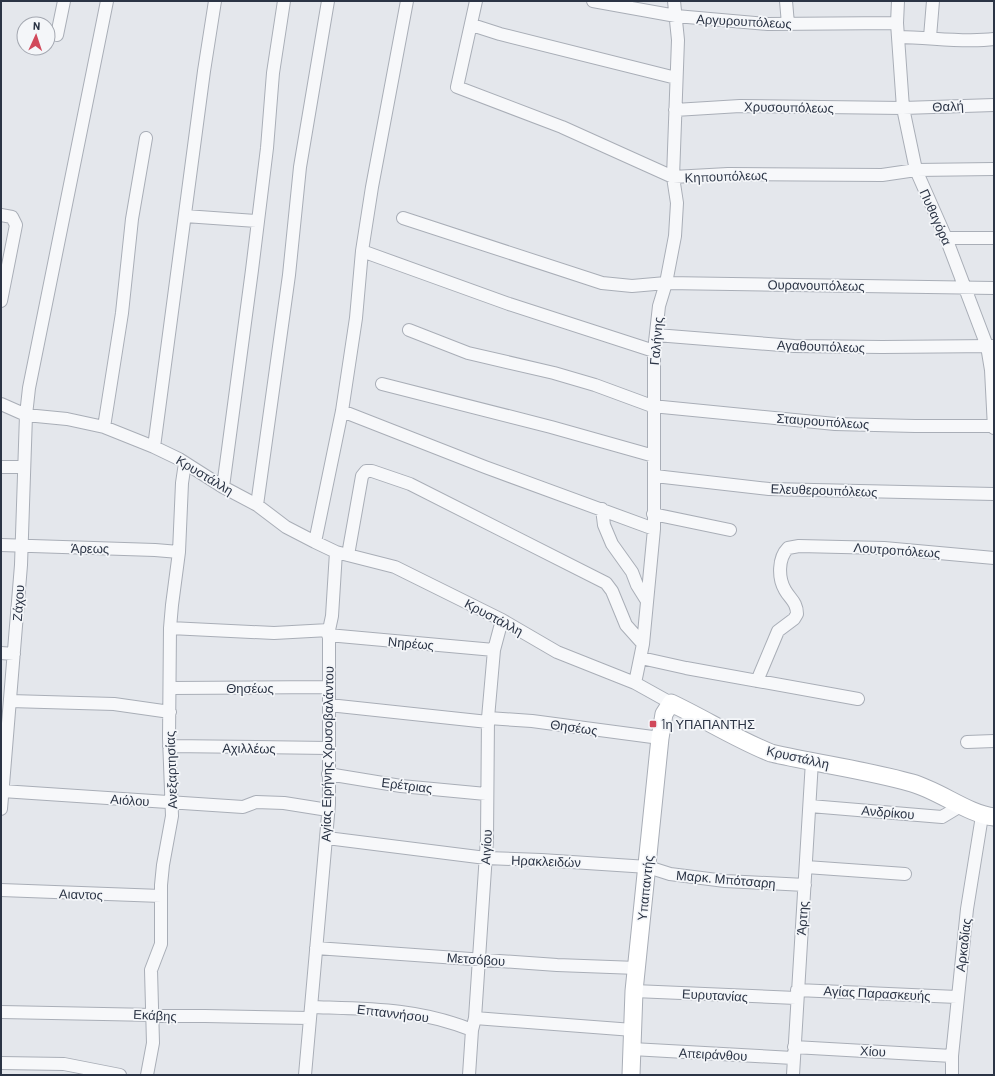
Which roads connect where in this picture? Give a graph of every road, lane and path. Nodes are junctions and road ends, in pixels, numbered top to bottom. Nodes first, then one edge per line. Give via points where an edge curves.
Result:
1 (64, 1) edge
2 (107, 1) edge
3 (215, 1) edge
4 (284, 1) edge
5 (328, 1) edge
6 (407, 1) edge
7 (476, 1) edge
8 (593, 1) edge
9 (674, 1) edge
10 (786, 1) edge
11 (898, 1) edge
12 (933, 1) edge
13 (676, 16) junction
14 (898, 23) junction
15 (788, 24) junction
16 (472, 25) junction
17 (57, 35) dead end
18 (898, 37) junction
19 (930, 37) junction
20 (994, 40) edge
21 (676, 78) junction
22 (994, 104) edge
23 (902, 108) junction
24 (675, 110) junction
25 (146, 138) dead end
26 (994, 169) edge
27 (916, 170) junction
28 (674, 177) junction
29 (1, 215) edge
30 (185, 216) junction
31 (403, 218) dead end
32 (257, 221) junction
33 (946, 238) junction
34 (994, 238) edge
35 (362, 251) junction
36 (666, 283) junction
37 (965, 286) junction
38 (994, 288) edge
39 (1, 301) edge
40 (409, 330) dead end
41 (656, 335) junction
42 (990, 346) edge
43 (654, 351) junction
44 (382, 384) dead end
45 (1, 404) edge
46 (652, 406) junction
47 (342, 411) junction
48 (26, 415) junction
49 (104, 426) junction
50 (994, 427) edge
51 (154, 447) junction
52 (654, 456) junction
53 (185, 463) junction
54 (1, 467) edge
55 (24, 467) junction
56 (655, 476) junction
57 (223, 487) junction
58 (994, 494) edge
59 (257, 506) junction
60 (602, 509) junction
61 (654, 514) junction
62 (654, 529) junction
63 (730, 530) dead end
64 (315, 542) junction
65 (1, 545) edge
66 (21, 546) junction
67 (179, 552) junction
68 (336, 552) junction
69 (348, 555) junction
70 (994, 558) edge
71 (647, 601) junction
72 (502, 620) junction
73 (170, 628) junction
74 (329, 633) junction
75 (643, 644) junction
76 (494, 650) junction
77 (1, 653) edge
78 (14, 654) junction
79 (641, 658) junction
80 (757, 681) junction
81 (635, 683) junction
82 (328, 687) junction
83 (171, 688) junction
84 (858, 699) dead end
85 (10, 702) junction
86 (671, 703) junction
87 (329, 705) junction
88 (170, 712) junction
89 (488, 720) junction
90 (5, 723) edge
91 (660, 738) junction
92 (994, 741) edge
93 (967, 742) dead end
94 (169, 746) junction
95 (329, 748) junction
96 (812, 761) junction
97 (328, 774) junction
98 (2, 786) edge
99 (486, 794) junction
100 (171, 802) junction
101 (962, 805) junction
102 (810, 806) junction
103 (1, 809) edge
104 (328, 810) junction
105 (988, 816) edge
106 (326, 838) junction
107 (487, 839) junction
108 (486, 858) junction
109 (508, 860) junction
110 (648, 867) junction
111 (806, 867) junction
112 (905, 874) dead end
113 (805, 884) junction
114 (1, 890) edge
115 (161, 896) junction
116 (316, 948) junction
117 (479, 960) junction
118 (637, 968) junction
119 (634, 991) junction
120 (797, 994) junction
121 (957, 997) junction
122 (1, 1012) edge
123 (310, 1012) junction
124 (151, 1016) junction
125 (474, 1024) junction
126 (633, 1030) junction
127 (632, 1049) junction
128 (794, 1053) junction
129 (952, 1056) junction
130 (1, 1063) edge
131 (120, 1075) edge
132 (147, 1075) edge
133 (305, 1075) edge
134 (469, 1075) edge
135 (631, 1075) edge
136 (793, 1075) edge
137 (952, 1075) edge

1 - 17 street
2 - 48 street, Ζάχου via 29,388
3 - 30 street
4 - 32 street via 272,73 267,148
5 - 59 street via 300,167 289,275
6 - 35 street
7 - 16 street
8 - 13 street, Αργυρουπόλεως
9 - 13 street, Γαλήνης
10 - 15 street
11 - 14 street, Πυθαγόρα
12 - 19 street
13 - 15 street, Αργυρουπόλεως
13 - 21 street, Γαλήνης
14 - 15 street, Αργυρουπόλεως
14 - 18 street, Πυθαγόρα
16 - 21 street
16 - 28 street, Κηπουπόλεως via 457,87 562,127
18 - 19 street
18 - 23 street, Πυθαγόρα
19 - 20 street via 972,42
21 - 24 street, Γαλήνης
22 - 23 street, Θαλή
23 - 24 street, Χρυσουπόλεως via 740,106
23 - 27 street, Πυθαγόρα
24 - 28 street, Γαλήνης
25 - 49 street via 132,219 122,313
26 - 27 street, Κηπουπόλεως
27 - 28 street, Κηπουπόλεως via 882,175 728,174
27 - 33 street, Πυθαγόρα
28 - 36 street, Γαλήνης via 677,203 675,236
29 - 39 street via 12,217 16,225
30 - 32 street
30 - 51 street
31 - 36 street, Ουρανουπόλεως via 602,283 632,286
32 - 57 street
33 - 34 street
33 - 37 street, Πυθαγόρα
35 - 43 street via 509,304
35 - 47 street via 356,318
36 - 37 street, Ουρανουπόλεως
36 - 41 street, Γαλήνης via 659,306
37 - 38 street, Ουρανουπόλεως
37 - 42 street, Πυθαγόρα
40 - 46 street, Σταυρουπόλεως via 468,354 554,373
41 - 42 street, Αγαθουπόλεως via 794,346
41 - 43 street, Γαλήνης
42 - 50 street, Πυθαγόρα
43 - 46 street, Γαλήνης
44 - 52 street
45 - 48 street, Κρυστάλλη
46 - 50 street, Σταυρουπόλεως via 835,424
46 - 52 street, Γαλήνης
47 - 60 street
47 - 64 street
48 - 49 street, Κρυστάλλη
48 - 55 street, Ζάχου
49 - 51 street, Κρυστάλλη
51 - 53 street, Κρυστάλλη
52 - 56 street, Γαλήνης
53 - 57 street, Κρυστάλλη
53 - 67 street, Ανεξαρτησίας
54 - 55 street
55 - 66 street, Ζάχου
56 - 58 street, Ελευθερουπόλεως via 769,489
56 - 61 street, Γαλήνης
57 - 59 street, Κρυστάλλη
59 - 64 street, Κρυστάλλη via 286,527
60 - 62 street
60 - 71 street via 604,525 612,544 632,572
61 - 62 street, Γαλήνης
61 - 63 street
62 - 71 street, Γαλήνης
64 - 68 street, Κρυστάλλη
65 - 66 street, Άρεως
66 - 67 street, Άρεως
66 - 78 street, Ζάχου
67 - 73 street, Ανεξαρτησίας
68 - 69 street, Κρυστάλλη
68 - 74 street, Αγίας Ειρήνης Χρυσοβαλάντου
69 - 72 street, Κρυστάλλη via 395,567
69 - 75 street via 362,476 366,471 372,471 410,484 606,583 626,625
70 - 80 street, Λουτροπόλεως via 884,548 788,548 781,557 780,567 783,588 796,603 797,614 778,631
71 - 75 street, Γαλήνης
72 - 76 street, Αιγίου
72 - 81 street, Κρυστάλλη via 557,652
73 - 74 street, Νηρέως
73 - 83 street, Ανεξαρτησίας
74 - 76 street, Νηρέως
74 - 82 street, Αγίας Ειρήνης Χρυσοβαλάντου
75 - 79 street, Γαλήνης
76 - 89 street, Αιγίου
77 - 78 street
78 - 85 street, Ζάχου
79 - 80 street
79 - 81 street, Γαλήνης
80 - 84 street
81 - 86 street, Κρυστάλλη
82 - 83 street, Θησέως
82 - 87 street, Αγίας Ειρήνης Χρυσοβαλάντου
83 - 88 street, Ανεξαρτησίας
85 - 88 street via 114,704
85 - 90 street, Ζάχου
86 - 91 street, Υπαπαντής via 664,714
86 - 96 street, Κρυστάλλη via 751,745 771,753
87 - 89 street, Θησέως
87 - 95 street, Αγίας Ειρήνης Χρυσοβαλάντου
88 - 94 street, Ανεξαρτησίας
89 - 91 street, Θησέως via 532,721
89 - 99 street, Αιγίου
90 - 98 street, Ζάχου
91 - 110 street, Υπαπαντής
92 - 93 street
94 - 95 street, Αχιλλέως
94 - 100 street, Ανεξαρτησίας
95 - 97 street, Αγίας Ειρήνης Χρυσοβαλάντου
96 - 101 street, Κρυστάλλη via 914,784
96 - 102 street, Άρτης
97 - 99 street, Ερέτριας via 401,786
97 - 104 street, Αγίας Ειρήνης Χρυσοβαλάντου
98 - 100 street, Αιόλου
98 - 103 street, Ζάχου
99 - 107 street, Αιγίου
100 - 104 street, Αιόλου via 243,807 256,802 284,803
100 - 115 street, Ανεξαρτησίας via 171,828 162,865
101 - 102 street, Ανδρίκου via 942,817
101 - 105 street, Κρυστάλλη
102 - 111 street, Άρτης
104 - 106 street, Αγίας Ειρήνης Χρυσοβαλάντου
105 - 121 street, Αρκαδίας via 968,910
106 - 108 street, Ηρακλειδών
106 - 116 street, Αγίας Ειρήνης Χρυσοβαλάντου
107 - 108 street, Αιγίου
107 - 109 street
108 - 109 street, Ηρακλειδών
108 - 117 street, Αιγίου
109 - 110 street, Ηρακλειδών
110 - 113 street, Μαρκ. Μπότσαρη via 670,874 725,881
110 - 118 street, Υπαπαντής
111 - 112 street
111 - 113 street, Άρτης
113 - 120 street, Άρτης
114 - 115 street, Αιαντος
115 - 124 street, Ανεξαρτησίας via 161,944 151,970
116 - 117 street, Μετσόβου
116 - 123 street, Αγίας Ειρήνης Χρυσοβαλάντου
117 - 118 street, Μετσόβου
117 - 125 street, Αιγίου
118 - 119 street, Υπαπαντής
119 - 120 street, Ευρυτανίας
119 - 126 street, Υπαπαντής
120 - 121 street, Αγίας Παρασκευής
120 - 128 street, Άρτης
121 - 129 street, Αρκαδίας
122 - 124 street, Εκάβης via 126,1013
123 - 124 street, Εκάβης
123 - 125 street, Επταννήσου via 371,1008
123 - 133 street, Αγίας Ειρήνης Χρυσοβαλάντου
124 - 132 street, Ανεξαρτησίας via 153,1043
125 - 126 street, Επταννήσου
125 - 134 street, Αιγίου
126 - 127 street, Υπαπαντής
127 - 128 street, Απειράνθου
127 - 135 street, Υπαπαντής
128 - 129 street, Χίου
128 - 136 street, Άρτης
129 - 137 street, Αρκαδίας
130 - 131 street via 64,1064

